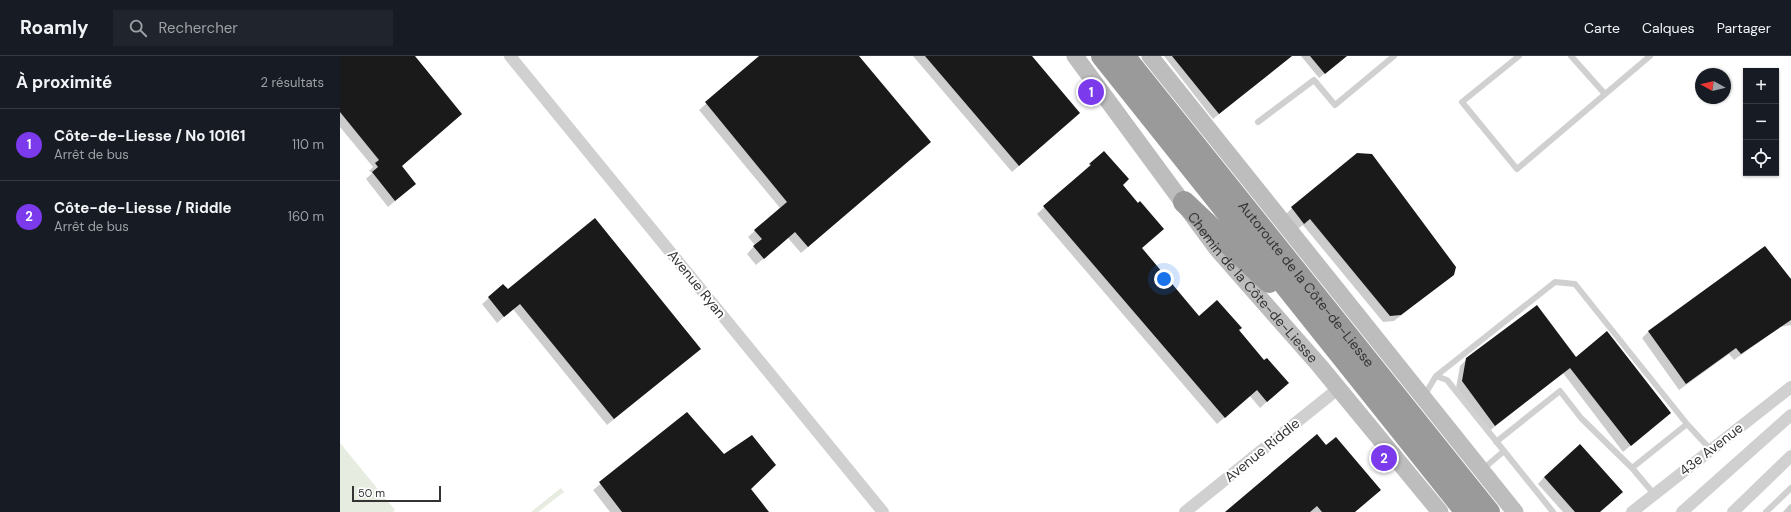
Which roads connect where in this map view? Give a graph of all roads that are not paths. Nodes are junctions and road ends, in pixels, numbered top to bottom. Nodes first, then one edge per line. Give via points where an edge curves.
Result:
1 (510, 56) edge
2 (1075, 56) edge
3 (1102, 56) edge
4 (1124, 56) edge
5 (1150, 56) edge
6 (1394, 56) edge
7 (1519, 56) edge
8 (1571, 56) edge
9 (1650, 56) edge
10 (1605, 94) junction
11 (1258, 122) dead end
12 (1184, 202) junction
13 (1321, 330) junction
14 (1436, 376) junction
15 (1791, 387) edge
16 (1339, 388) junction
17 (1423, 397) junction
18 (1791, 415) edge
19 (1687, 424) junction
20 (1496, 442) junction
21 (1710, 449) junction
22 (1504, 451) junction
23 (1791, 456) edge
24 (1632, 468) junction
25 (1481, 470) junction
26 (1791, 488) edge
27 (1654, 494) junction
28 (883, 512) edge
29 (1185, 512) edge
30 (1440, 512) edge
31 (1466, 512) edge
32 (1489, 512) edge
33 (1515, 512) edge
34 (1553, 512) edge
35 (1632, 512) edge
36 (1682, 512) edge
37 (1733, 512) edge
38 (1766, 512) edge

1 - 28 street, Avenue Ryan
2 - 12 main road, Chemin de la Côte-de-Liesse
3 - 13 highway, Autoroute de la Côte-de-Liesse
4 - 32 highway, Autoroute de la Côte-de-Liesse
5 - 17 main road
6 - 11 lane via 1335,105 1314,80
7 - 10 lane via 1462,102 1517,168
8 - 10 lane
9 - 10 lane
12 - 13 highway
12 - 16 main road, Chemin de la Côte-de-Liesse via 1217,249
13 - 31 highway, Autoroute de la Côte-de-Liesse
14 - 17 lane
14 - 19 lane via 1555,282 1575,284
14 - 20 lane via 1447,380
15 - 21 street, 43e Avenue
16 - 29 street, Avenue Riddle
16 - 30 main road, Chemin de la Côte-de-Liesse
17 - 25 main road
18 - 36 street, 43e Avenue
19 - 21 lane
19 - 24 lane
20 - 22 lane
20 - 24 lane via 1560,391 1581,418
21 - 27 street, 43e Avenue
22 - 25 lane
22 - 34 lane
23 - 37 street
24 - 27 lane
25 - 33 main road
26 - 38 lane
27 - 35 street, 43e Avenue

